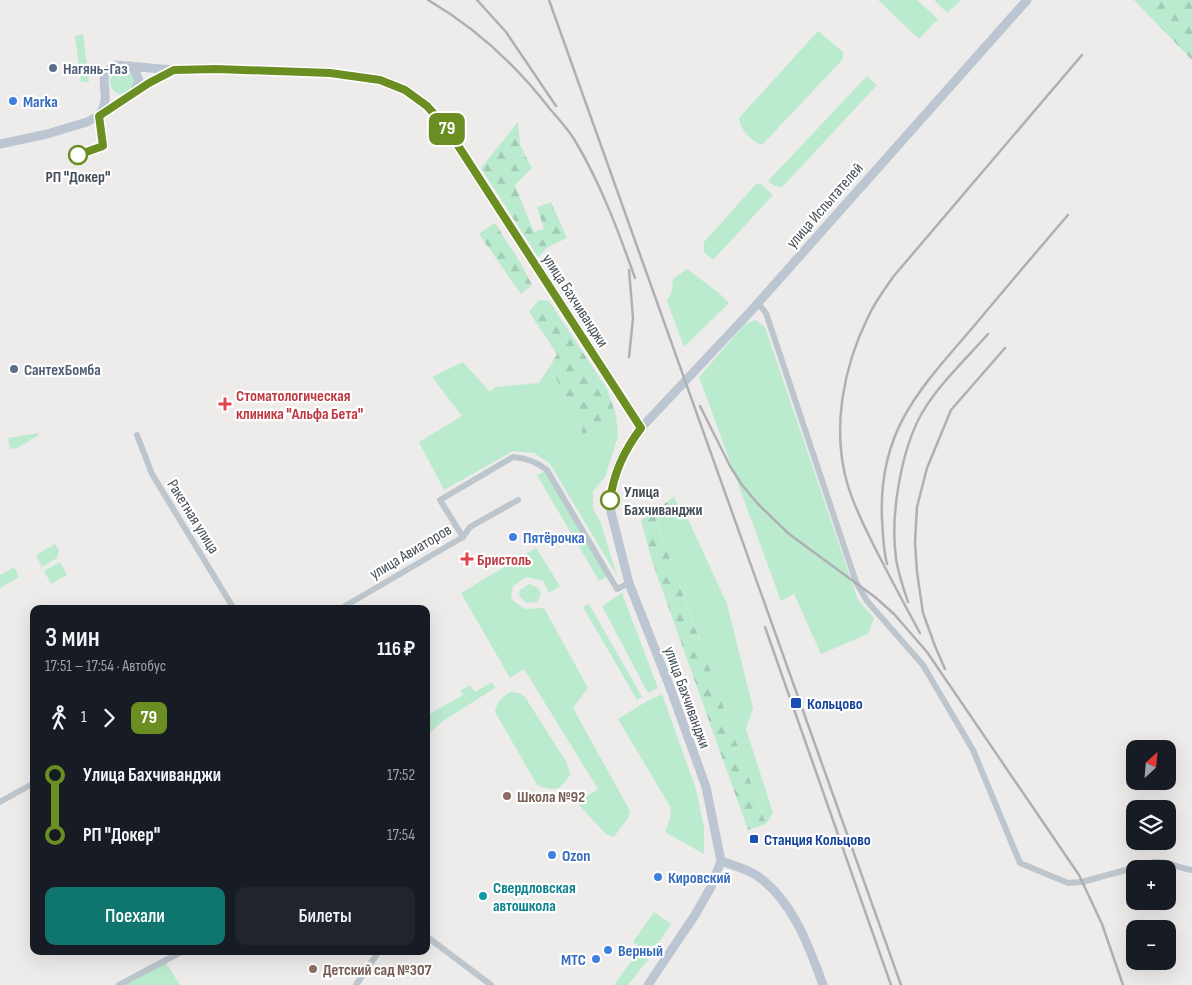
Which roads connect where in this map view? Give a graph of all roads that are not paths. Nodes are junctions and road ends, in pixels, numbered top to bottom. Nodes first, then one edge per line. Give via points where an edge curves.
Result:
1 (1027, 0) edge
2 (130, 66) junction
3 (174, 70) junction
4 (133, 93) junction
5 (105, 94) junction
6 (122, 101) junction
7 (99, 116) junction
8 (0, 144) edge
9 (758, 303) junction
10 (641, 428) junction
11 (137, 435) dead end
12 (518, 500) dead end
13 (463, 537) junction
14 (629, 583) junction
15 (232, 605) edge
16 (347, 605) edge
17 (30, 785) edge
18 (0, 802) edge
19 (721, 861) junction
20 (1192, 870) edge
21 (430, 939) edge
22 (175, 955) edge
23 (376, 955) edge
24 (119, 985) edge
25 (356, 985) edge
26 (491, 985) edge
27 (648, 985) edge
28 (823, 985) edge

1 - 9 main road, улица Испытателей
2 - 3 main road, улица Бахчиванджи
2 - 4 main road via 139,81
2 - 5 main road, улица Бахчиванджи via 110,68 104,78
3 - 4 main road, улица Бахчиванджи
3 - 10 main road, улица Бахчиванджи via 357,76 380,80 405,90 427,106 446,127
4 - 6 main road, улица Бахчиванджи
5 - 6 main road
5 - 7 main road, улица Бахчиванджи
6 - 7 main road, улица Бахчиванджи
7 - 8 main road, улица Бахчиванджи via 67,129
9 - 10 main road, улица Испытателей
9 - 20 street via 766,313 856,582 867,601 923,665 973,750 1020,863 1068,883 1154,862
10 - 14 main road, улица Бахчиванджи via 623,454 612,482 610,500
11 - 15 street, Ракетная улица via 152,474
12 - 13 street, улица Авиаторов via 470,527
13 - 14 street via 440,500 513,457 524,458 547,470 617,590
13 - 16 street, улица Авиаторов
14 - 19 main road, улица Бахчиванджи via 706,786
17 - 18 street
19 - 27 main road via 707,894
19 - 28 main road via 756,875 776,893 805,939
21 - 26 street
22 - 24 street
23 - 25 street

